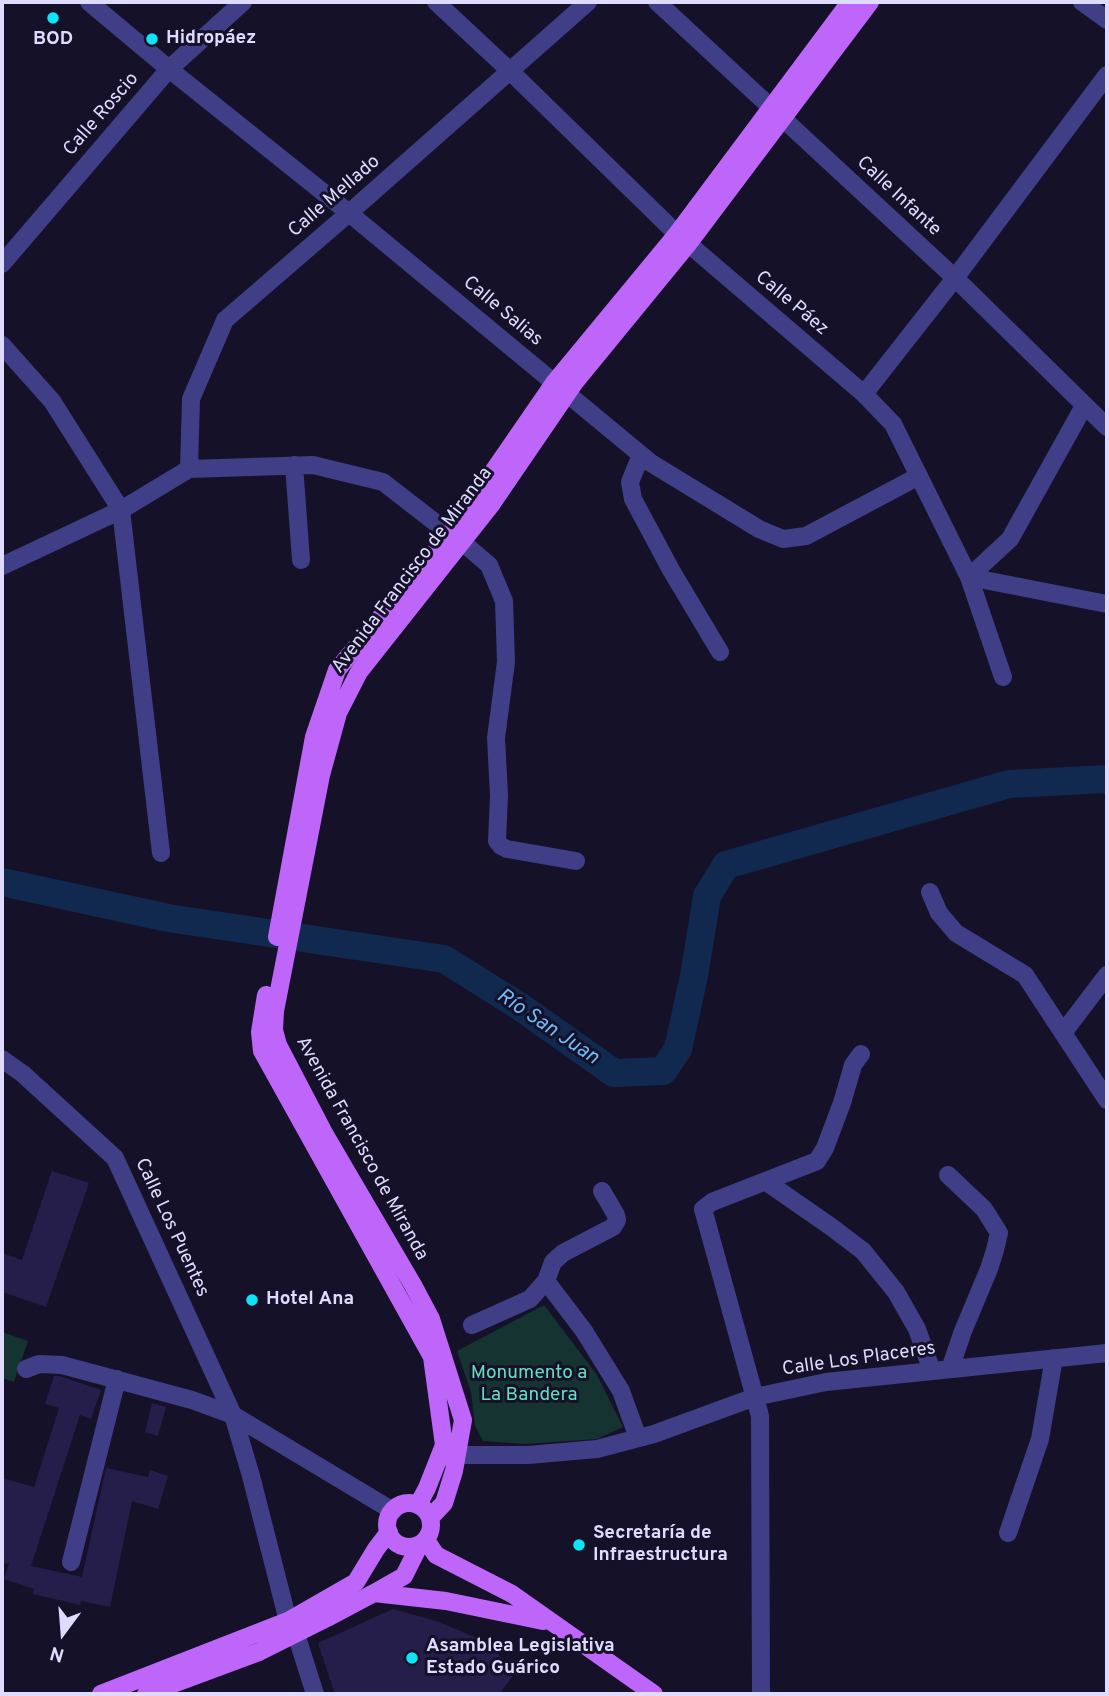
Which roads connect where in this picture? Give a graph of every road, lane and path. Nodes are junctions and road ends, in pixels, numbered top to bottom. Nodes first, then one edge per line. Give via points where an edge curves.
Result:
1 (89, 2) edge
2 (243, 2) edge
3 (436, 2) edge
4 (588, 2) edge
5 (657, 2) edge
6 (850, 2) edge
7 (870, 2) edge
8 (1082, 2) edge
9 (1107, 20) edge
10 (169, 69) junction
11 (510, 71) junction
12 (1107, 75) edge
13 (776, 113) junction
14 (349, 213) junction
15 (683, 239) junction
16 (2, 264) edge
17 (955, 278) junction
18 (2, 345) edge
19 (560, 389) junction
20 (864, 394) junction
21 (1084, 407) junction
22 (1107, 427) edge
23 (641, 455) junction
24 (294, 465) junction
25 (189, 469) junction
26 (919, 476) junction
27 (121, 510) junction
28 (456, 538) junction
29 (301, 560) dead end
30 (2, 566) edge
31 (969, 577) junction
32 (1107, 604) edge
33 (720, 652) dead end
34 (1003, 677) dead end
35 (161, 853) dead end
36 (576, 861) dead end
37 (930, 892) dead end
38 (1107, 978) edge
39 (269, 1012) junction
40 (1063, 1033) junction
41 (861, 1054) dead end
42 (2, 1059) edge
43 (1107, 1100) edge
44 (948, 1175) dead end
45 (765, 1181) junction
46 (602, 1191) dead end
47 (546, 1281) junction
48 (472, 1325) dead end
49 (1107, 1353) edge
50 (1054, 1358) junction
51 (26, 1369) dead end
52 (941, 1370) junction
53 (117, 1379) junction
54 (755, 1397) junction
55 (233, 1415) junction
56 (638, 1438) junction
57 (457, 1455) junction
58 (393, 1511) junction
59 (424, 1512) junction
60 (388, 1532) junction
61 (1008, 1533) dead end
62 (423, 1542) junction
63 (71, 1562) dead end
64 (374, 1593) junction
65 (552, 1622) junction
66 (292, 1627) junction
67 (101, 1694) edge
68 (146, 1694) edge
69 (315, 1694) edge
70 (654, 1694) edge
71 (761, 1694) edge

1 - 10 street, Calle Salias
2 - 10 street, Calle Roscio
3 - 11 street, Calle Páez
4 - 11 street, Calle Mellado
5 - 13 street, Calle Infante
6 - 13 main road, Avenida Francisco de Miranda
7 - 13 main road, Avenida Francisco de Miranda
8 - 9 street
10 - 14 street, Calle Salias
10 - 16 street, Calle Roscio
11 - 14 street, Calle Mellado
11 - 15 street, Calle Páez
12 - 17 street
13 - 15 main road, Avenida Francisco de Miranda
13 - 17 street, Calle Infante
14 - 19 street, Calle Salias
14 - 25 street, Calle Mellado via 225,320 191,399
15 - 19 main road, Avenida Francisco de Miranda
15 - 20 street, Calle Páez
17 - 20 street
17 - 21 street, Calle Infante
18 - 27 street via 52,401
19 - 23 street, Calle Salias
19 - 28 main road, Avenida Francisco de Miranda
20 - 26 street, Calle Páez via 893,424
21 - 22 street, Calle Infante
21 - 31 street via 1010,539
23 - 26 street, Calle Salias via 759,529 783,539 806,537
23 - 33 street via 630,482 633,499
24 - 25 street
24 - 28 street via 313,465 383,482
24 - 29 street
25 - 27 street
26 - 31 street, Calle Páez
27 - 30 street
27 - 35 street
28 - 36 street via 489,565 504,601 506,662 496,738 497,841 507,849
28 - 39 main road, Avenida Francisco de Miranda via 337,670 314,737 297,864
31 - 32 street
31 - 34 street, Calle Páez
37 - 40 street via 939,913 956,933 1025,975
38 - 40 street
39 - 57 main road, Avenida Francisco de Miranda via 278,1045 324,1133 431,1319 463,1420
39 - 59 main road, Avenida Francisco de Miranda via 260,1032 262,1051 432,1357 444,1445 427,1488
40 - 43 street
41 - 45 street via 817,1161
42 - 55 street, Calle Los Puentes via 116,1158
44 - 52 street via 984,1209 999,1233 963,1331
45 - 52 street via 863,1251 897,1292
45 - 54 street via 703,1209
46 - 47 street via 616,1215 613,1227 563,1253 553,1262
47 - 48 street via 530,1299
47 - 56 street via 621,1391
49 - 50 street, Calle Los Placeres
50 - 52 street, Calle Los Placeres
50 - 61 street via 1040,1439
51 - 53 street via 39,1364 62,1365
52 - 54 street, Calle Los Placeres via 826,1381
53 - 55 street
53 - 63 street
54 - 56 street, Calle Los Placeres
54 - 71 street via 760,1416
55 - 58 street
55 - 66 street, Calle Los Puentes
56 - 57 street, Calle Los Placeres via 597,1449
57 - 59 main road, Avenida Francisco de Miranda via 444,1503
58 - 59 main road via 405,1504
58 - 60 main road
59 - 62 main road via 430,1533
60 - 62 main road via 405,1546
60 - 66 main road via 356,1582
62 - 64 main road via 404,1576
62 - 65 main road via 436,1555 512,1594
64 - 65 main road via 446,1601
64 - 66 main road
65 - 70 main road
66 - 67 main road
66 - 68 main road via 258,1652
66 - 69 street, Calle Los Puentes

